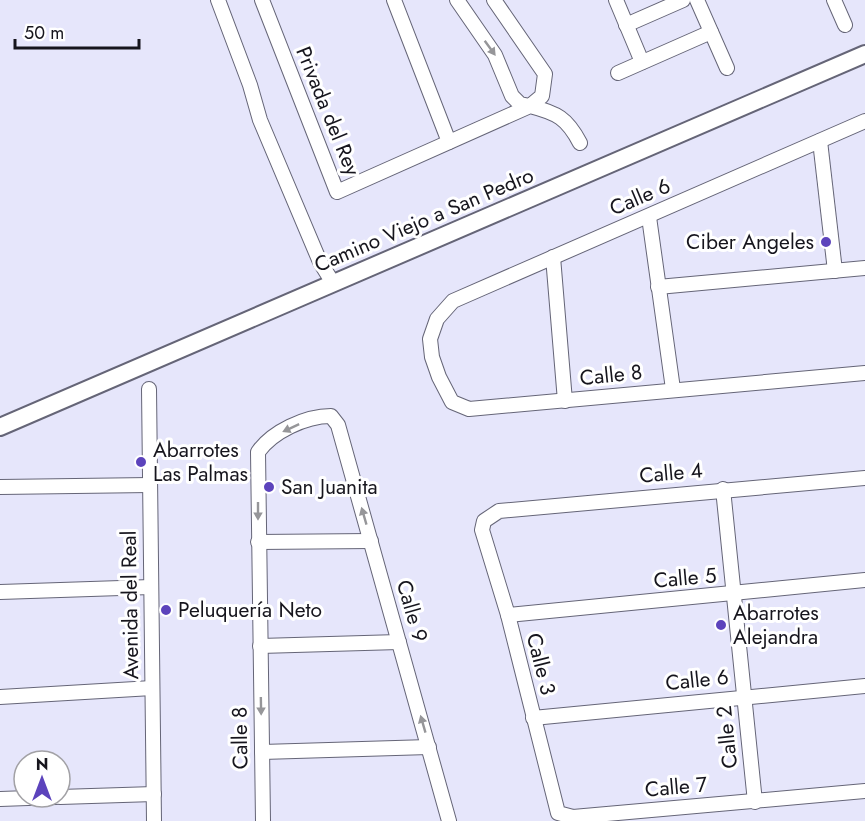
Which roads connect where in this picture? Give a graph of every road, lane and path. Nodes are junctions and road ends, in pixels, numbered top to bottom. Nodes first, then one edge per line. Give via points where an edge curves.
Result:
1 (218, 0) edge
2 (262, 0) edge
3 (394, 0) edge
4 (457, 0) edge
5 (494, 0) edge
6 (616, 0) edge
7 (683, 0) edge
8 (697, 0) edge
9 (834, 0) edge
10 (626, 25) junction
11 (845, 25) dead end
12 (711, 32) junction
13 (865, 54) edge
14 (642, 62) junction
15 (727, 68) dead end
16 (618, 73) dead end
17 (530, 106) junction
18 (865, 121) edge
19 (820, 141) junction
20 (449, 142) junction
21 (580, 143) dead end
22 (649, 217) junction
23 (553, 257) junction
24 (865, 268) edge
25 (835, 271) junction
26 (333, 283) junction
27 (658, 286) junction
28 (437, 319) joint
29 (865, 373) edge
30 (149, 389) dead end
31 (672, 389) junction
32 (565, 401) junction
33 (331, 416) joint
34 (0, 427) edge
35 (865, 478) edge
36 (150, 485) junction
37 (0, 488) edge
38 (723, 489) junction
39 (484, 522) joint
40 (371, 541) junction
41 (258, 542) junction
42 (865, 580) edge
43 (151, 587) junction
44 (0, 592) edge
45 (734, 594) junction
46 (508, 615) junction
47 (399, 642) junction
48 (260, 646) junction
49 (865, 686) edge
50 (152, 688) junction
51 (0, 697) edge
52 (744, 697) junction
53 (533, 718) junction
54 (429, 747) junction
55 (262, 752) junction
56 (865, 790) edge
57 (154, 794) junction
58 (72, 797) edge
59 (754, 802) junction
60 (562, 816) joint
61 (154, 821) edge
62 (262, 821) edge
63 (449, 821) edge

1 - 26 street via 260,120 320,262
2 - 20 street, Privada del Rey via 337,192
3 - 20 street
4 -> 17 street via 495,55 512,96 520,104
5 - 17 street via 545,74 544,91
6 - 10 street
7 - 10 street
8 - 12 street
9 - 11 street
10 - 14 street
12 - 14 street
12 - 15 street
13 - 26 street, Camino Viejo a San Pedro
14 - 16 street
17 - 20 street, Privada del Rey
17 - 21 street via 570,124
18 - 19 street, Calle 6
19 - 22 street, Calle 6
19 - 25 street
22 - 23 street, Calle 6
22 - 27 street
23 - 28 street, Calle 6 via 453,301
23 - 32 street
24 - 25 street
25 - 27 street
26 - 34 street, Camino Viejo a San Pedro
27 - 31 street
28 - 32 street, Calle 8 via 430,339 432,357 452,402 468,409
29 - 31 street, Calle 8
30 - 36 street, Avenida del Real
31 - 32 street, Calle 8
40 -> 33 street, Calle 9 via 338,425
33 -> 41 street, Calle 8 via 317,416 267,439 258,452
35 - 38 street, Calle 4
36 - 37 street
36 - 43 street, Avenida del Real
38 - 39 street, Calle 4 via 499,511
38 - 45 street, Calle 2
39 - 46 street, Calle 3 via 483,539
40 - 41 street
40 - 47 street, Calle 9
41 - 48 street, Calle 8
42 - 45 street, Calle 5
43 - 44 street
43 - 50 street, Avenida del Real
45 - 46 street, Calle 5
45 - 52 street, Calle 2
46 - 53 street, Calle 3
47 - 48 street
54 -> 47 street, Calle 9
48 -> 55 street, Calle 8
49 - 52 street, Calle 6
50 - 51 street
50 - 57 street, Avenida del Real
52 - 53 street, Calle 6
52 - 59 street, Calle 2
53 - 60 street, Calle 3 via 555,810
54 - 55 street
54 - 63 street, Calle 9
55 - 62 street, Calle 8
56 - 59 street, Calle 7
57 - 58 street
57 - 61 street, Avenida del Real
59 - 60 street, Calle 7

